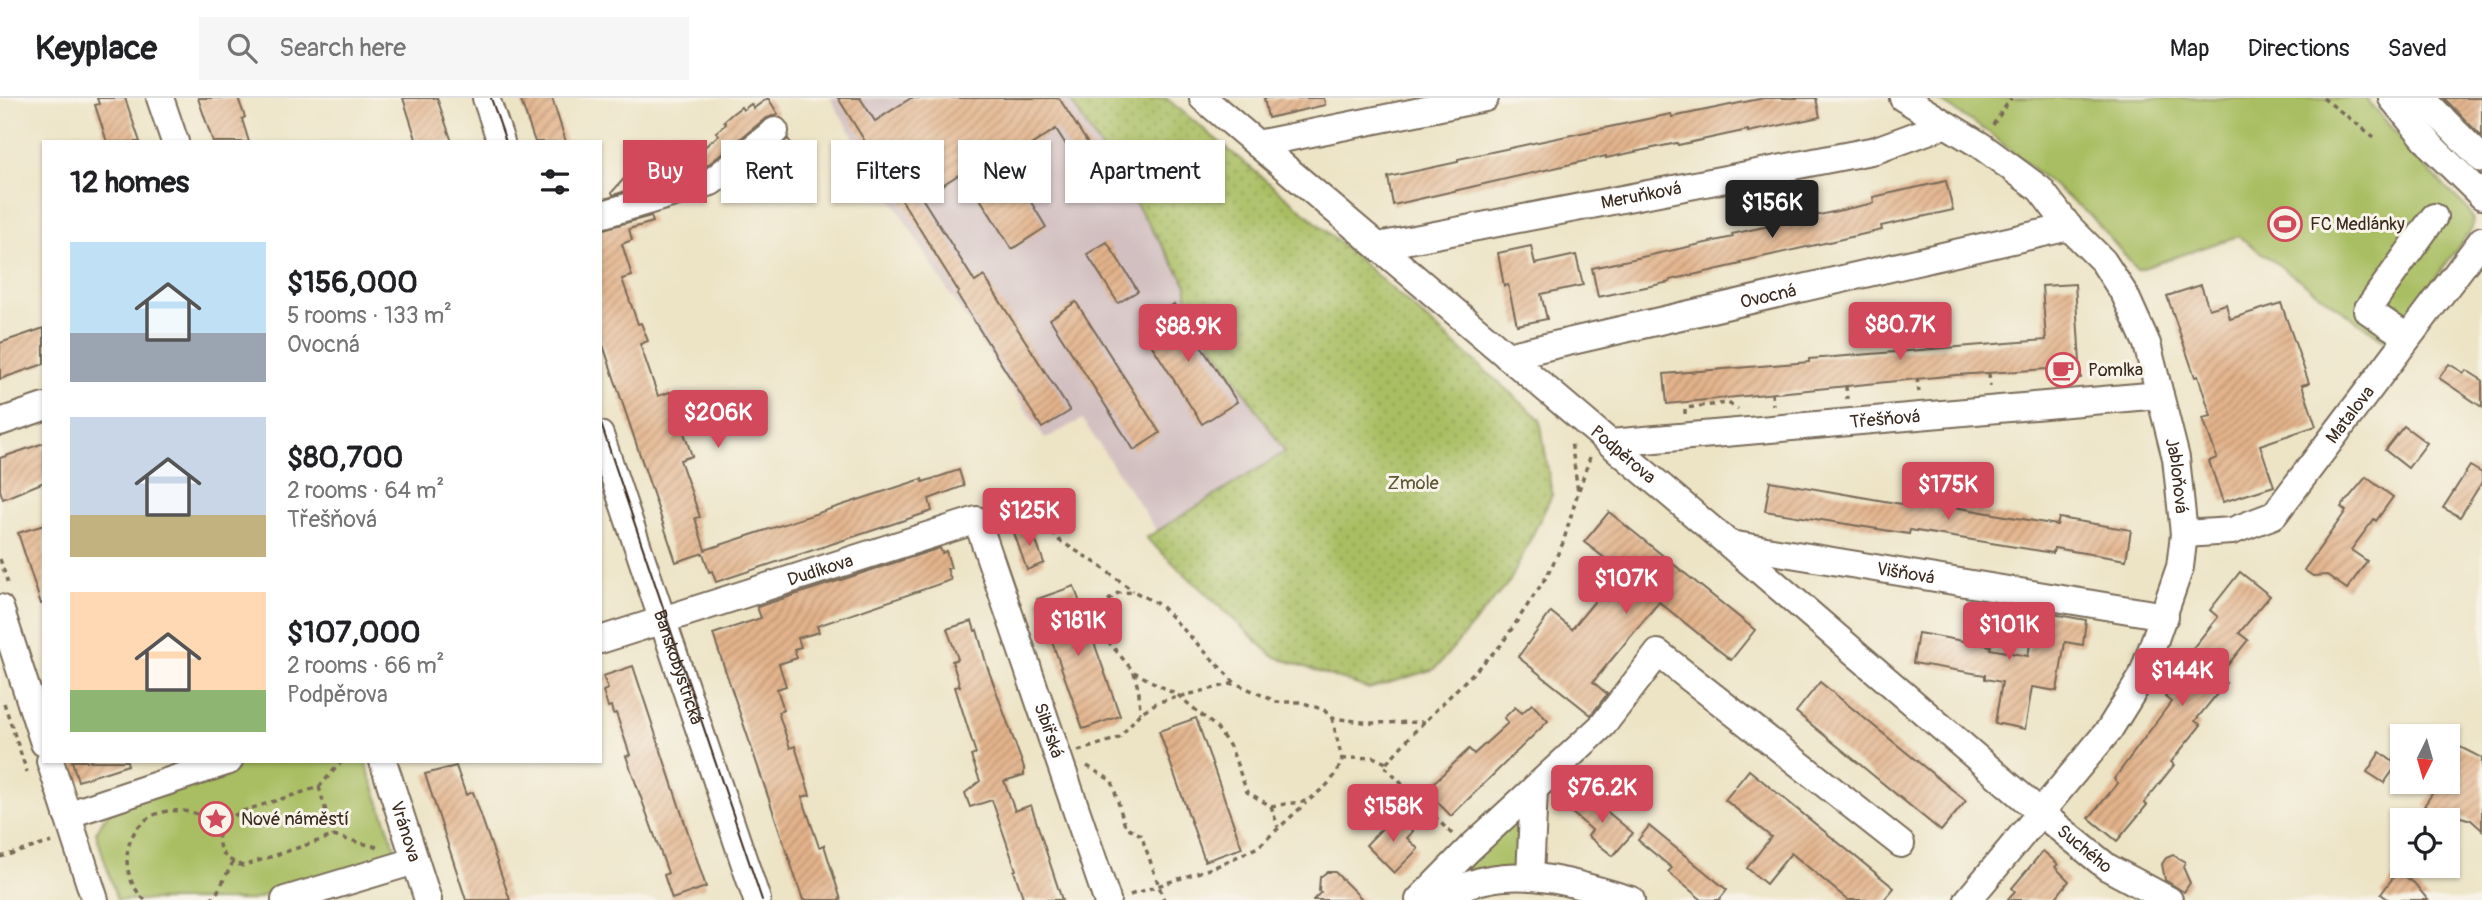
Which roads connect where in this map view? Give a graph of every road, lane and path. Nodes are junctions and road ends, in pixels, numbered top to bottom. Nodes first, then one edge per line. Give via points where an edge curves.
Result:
1 (160, 98) edge
2 (486, 98) edge
3 (1203, 98) edge
4 (1485, 98) edge
5 (1903, 98) edge
6 (2011, 98) edge
7 (2323, 98) edge
8 (2392, 98) edge
9 (2422, 98) edge
10 (1944, 125) junction
11 (775, 131) dead end
12 (1988, 132) dead end
13 (2374, 137) dead end
14 (174, 140) edge
15 (500, 140) edge
16 (1257, 144) junction
17 (2482, 159) edge
18 (2482, 196) edge
19 (602, 214) edge
20 (2434, 217) dead end
21 (2069, 227) junction
22 (2482, 240) edge
23 (1378, 246) junction
24 (2407, 337) junction
25 (1507, 356) junction
26 (1772, 393) dead end
27 (2160, 395) junction
28 (1701, 404) dead end
29 (1773, 404) dead end
30 (1689, 407) dead end
31 (42, 408) edge
32 (0, 422) edge
33 (1570, 437) dead end
34 (602, 441) edge
35 (1601, 445) junction
36 (1578, 492) junction
37 (977, 520) junction
38 (2184, 534) junction
39 (1729, 544) junction
40 (1135, 592) junction
41 (0, 608) edge
42 (2165, 616) junction
43 (663, 621) junction
44 (602, 639) edge
45 (1134, 672) junction
46 (1235, 683) junction
47 (1179, 696) junction
48 (3, 700) dead end
49 (1140, 713) junction
50 (1332, 718) junction
51 (1425, 722) junction
52 (42, 737) edge
53 (1063, 755) junction
54 (1342, 759) junction
55 (50, 763) edge
56 (224, 763) edge
57 (340, 763) edge
58 (384, 763) edge
59 (1387, 763) junction
60 (29, 777) dead end
61 (320, 787) junction
62 (1534, 790) junction
63 (1308, 802) junction
64 (1271, 806) junction
65 (2042, 814) junction
66 (220, 825) junction
67 (1278, 827) junction
68 (60, 831) junction
69 (333, 836) junction
70 (1901, 844) dead end
71 (378, 848) dead end
72 (1468, 850) junction
73 (0, 857) edge
74 (415, 861) junction
75 (233, 862) junction
76 (1530, 876) junction
77 (1159, 886) junction
78 (1118, 898) edge
79 (95, 900) edge
80 (145, 900) edge
81 (210, 900) edge
82 (285, 900) edge
83 (428, 900) edge
84 (757, 900) edge
85 (1164, 900) edge
86 (1419, 900) edge
87 (1434, 900) edge
88 (1631, 900) edge
89 (1968, 900) edge
90 (2169, 900) edge

1 - 14 street
2 - 15 street
3 - 16 street, Podpěrova
4 - 16 street
5 - 10 street, Jabloňová
6 - 12 path
7 - 13 path
8 - 18 street via 2433,148
9 - 17 street
10 - 21 street, Jabloňová via 2040,188
10 - 23 street, Meruňková via 1876,150
11 - 19 street via 711,182
16 - 23 street, Podpěrova
20 - 24 street via 2367,310
21 - 25 street, Ovocná
21 - 27 street, Jabloňová via 2103,261 2125,296 2147,344
22 - 24 street, Matalova
23 - 25 street, Podpěrova
24 - 38 street, Matalova via 2274,516 2232,531
25 - 35 street, Podpěrova
26 - 29 path
27 - 35 street, Třešňová
27 - 38 street, Jabloňová via 2176,458
28 - 30 path
31 - 32 street
33 - 36 path
34 - 43 street, Banskobystrická
35 - 36 path
35 - 39 street, Podpěrova
36 - 51 path via 1552,565 1501,645
37 - 40 path via 1012,499 1060,541
37 - 43 street, Dudíkova
37 - 53 street, Sibiřská
38 - 42 street, Jabloňová via 2180,568
39 - 42 street, Višňová
39 - 65 street, Podpěrova
40 - 45 path via 1118,593 1101,606 1107,640
40 - 46 path via 1160,605
41 - 52 street
42 - 65 street, Jabloňová via 2142,677 2109,730
43 - 44 street, Dudíkova
43 - 84 street, Banskobystrická
45 - 47 path
45 - 49 path
46 - 47 path
46 - 50 path via 1277,702 1301,702 1324,710
47 - 49 path
47 - 64 path via 1216,727 1231,748 1247,792
48 - 60 path
49 - 53 path via 1119,738
50 - 51 path
50 - 54 path
51 - 59 path
53 - 77 path via 1112,781 1125,827 1141,835
53 - 78 street, Sibiřská
54 - 59 path via 1373,757
54 - 63 path via 1327,785
55 - 68 street
56 - 68 street
57 - 61 path
58 - 74 street, Vránova
59 - 72 path via 1384,766
61 - 66 path via 240,812
61 - 69 path
62 - 70 street via 1603,725 1658,653
62 - 72 street
62 - 76 street
63 - 64 path
63 - 67 path
64 - 67 path
65 - 89 street, Jabloňová
65 - 90 street, Suchého via 2107,867
66 - 75 path via 220,852
66 - 80 path via 184,810 156,815 137,829 127,850 127,873
67 - 77 path via 1258,847
68 - 73 path
68 - 79 street
69 - 71 path
69 - 75 path via 243,866
72 - 86 street
74 - 82 street
74 - 83 street, Vránova
75 - 81 path
76 - 87 street via 1484,880
76 - 88 street
77 - 78 path
77 - 85 path

